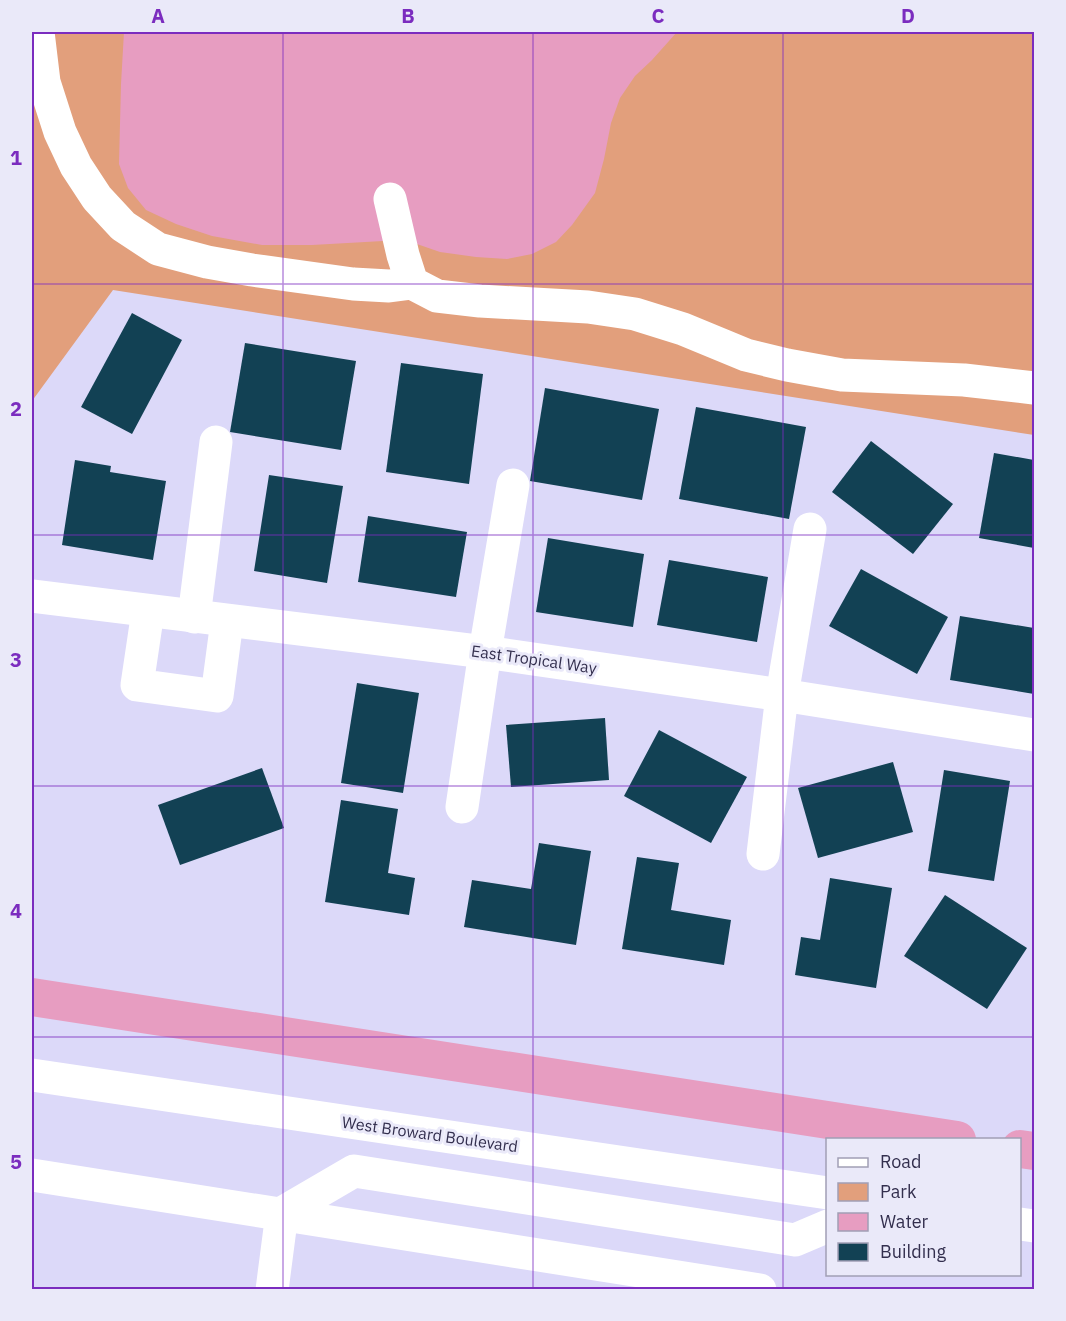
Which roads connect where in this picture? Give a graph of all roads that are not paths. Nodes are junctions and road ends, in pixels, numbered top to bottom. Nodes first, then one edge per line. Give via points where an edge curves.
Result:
1 (38, 32) edge
2 (390, 199) dead end
3 (407, 269) junction
4 (1035, 388) edge
5 (216, 442) dead end
6 (513, 485) dead end
7 (810, 529) dead end
8 (32, 596) edge
9 (148, 611) junction
10 (194, 616) junction
11 (227, 621) junction
12 (485, 652) junction
13 (782, 695) junction
14 (1035, 735) edge
15 (462, 807) dead end
16 (763, 854) dead end
17 (32, 1075) edge
18 (32, 1175) edge
19 (826, 1193) edge
20 (282, 1214) junction
21 (826, 1227) edge
22 (272, 1290) edge
23 (760, 1290) edge

1 - 3 main road via 44,82 76,166 97,198 123,226 158,249 207,262 353,284 388,286
2 - 3 main road
3 - 4 main road via 437,296 635,314 747,355 787,365 842,375 963,380
5 - 10 main road
6 - 12 main road
7 - 13 main road
8 - 9 main road, East Tropical Way
9 - 10 main road, East Tropical Way
9 - 11 main road via 137,685 218,696
10 - 11 main road, East Tropical Way
11 - 12 main road, East Tropical Way
12 - 13 main road, East Tropical Way
12 - 15 main road
13 - 14 main road, East Tropical Way
13 - 16 main road
17 - 19 main road, West Broward Boulevard
18 - 20 main road
20 - 21 main road via 354,1171 795,1240
20 - 22 main road
20 - 23 main road

